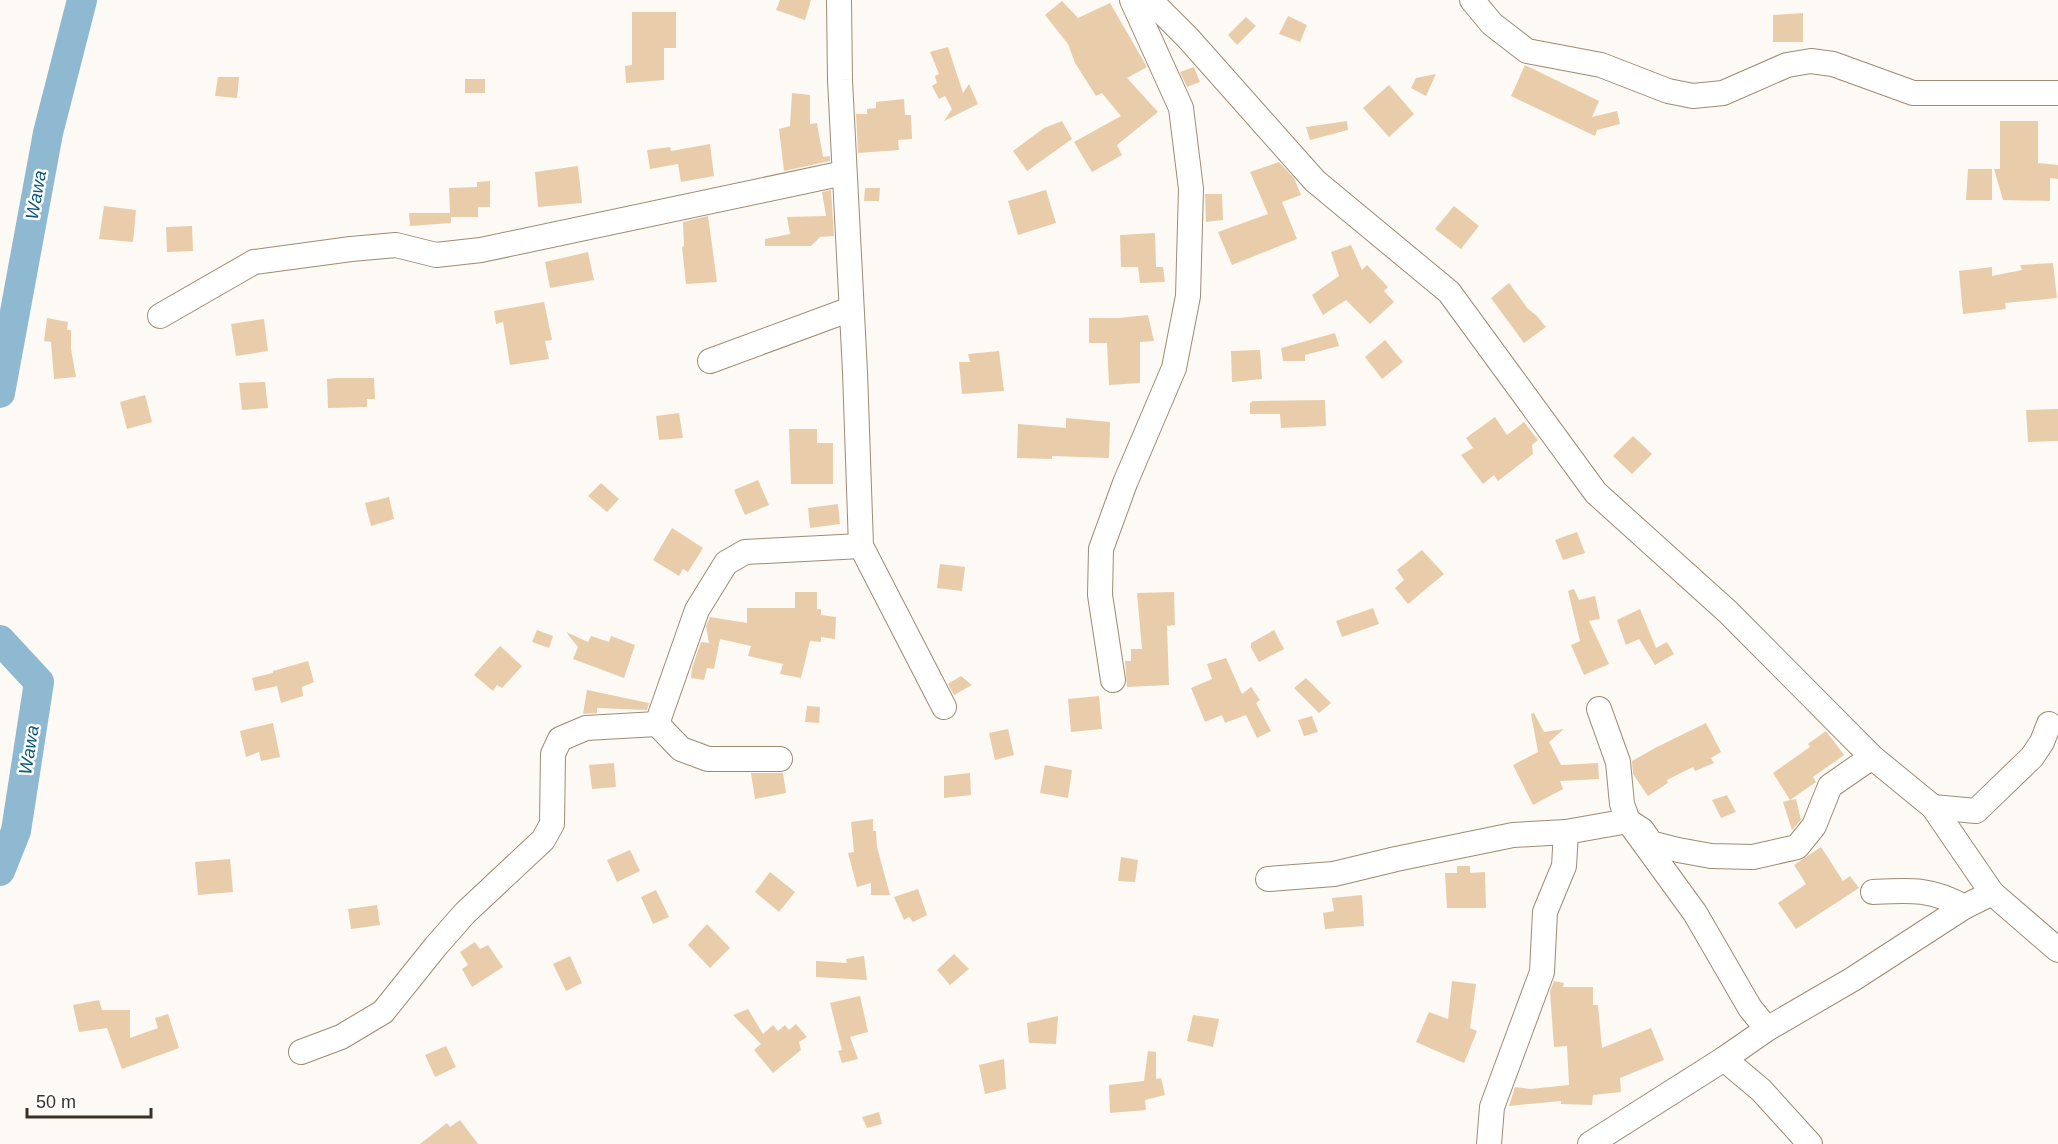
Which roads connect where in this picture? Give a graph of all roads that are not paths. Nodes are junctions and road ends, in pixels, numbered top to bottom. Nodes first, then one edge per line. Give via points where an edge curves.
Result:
1 (839, 0) edge
2 (1132, 0) edge
3 (1150, 0) edge
4 (1472, 0) edge
5 (2058, 93) edge
6 (844, 172) junction
7 (851, 309) junction
8 (160, 315) dead end
9 (710, 361) dead end
10 (861, 546) junction
11 (1113, 680) dead end
12 (944, 707) dead end
13 (1599, 709) dead end
14 (657, 724) junction
15 (2049, 724) dead end
16 (1872, 757) junction
17 (780, 759) dead end
18 (1933, 807) junction
19 (1628, 821) junction
20 (1566, 832) junction
21 (1268, 879) dead end
22 (1873, 892) dead end
23 (1992, 893) junction
24 (1964, 907) junction
25 (2058, 950) edge
26 (1767, 1029) junction
27 (301, 1052) dead end
28 (1724, 1059) junction
29 (1489, 1144) edge
30 (1590, 1144) edge
31 (1810, 1144) edge

1 - 6 street
2 - 11 street via 1180,108 1191,189 1188,296 1174,368 1101,549 1100,595
3 - 16 street via 1315,181 1449,292 1596,493 1728,612
4 - 5 street via 1492,24 1527,51 1601,65 1668,91 1693,96 1723,93 1787,65 1811,61 1833,64 1913,93
6 - 7 street
6 - 8 street via 481,250 436,255 396,245 254,262
7 - 9 street
7 - 10 street
10 - 12 street
10 - 14 street via 745,552 726,563 697,610
13 - 19 street via 1618,762 1622,804
14 - 17 street via 681,749 708,759
14 - 27 street via 586,728 560,739 553,754 552,824 543,840 465,913 383,1012 341,1037
15 - 18 street via 2032,757 1976,811
16 - 18 street
16 - 19 street via 1830,786 1814,826 1797,847 1753,857 1711,856 1651,843 1642,830
18 - 23 street
19 - 20 street
19 - 26 street via 1695,913 1750,1008
20 - 21 street via 1513,835 1334,874
20 - 29 street via 1564,866 1545,912 1542,972 1492,1107
22 - 24 street via 1912,890 1947,897
23 - 24 street
23 - 25 street
24 - 26 street
26 - 28 street
28 - 30 street
28 - 31 street via 1761,1090

